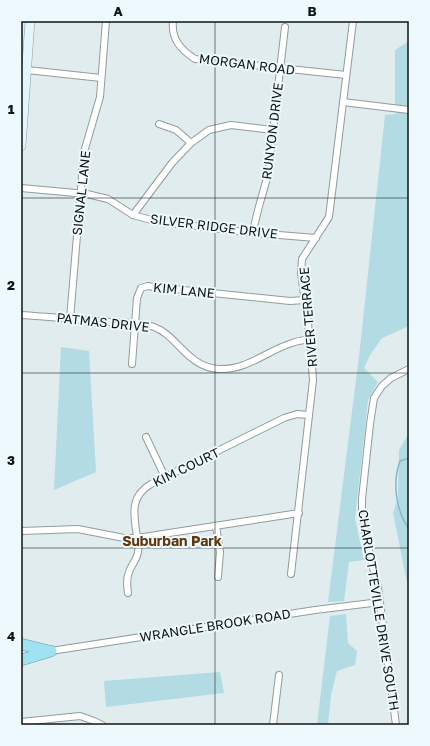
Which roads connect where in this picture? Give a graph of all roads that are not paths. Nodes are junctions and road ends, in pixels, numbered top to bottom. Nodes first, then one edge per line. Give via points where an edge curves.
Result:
1 (30, 21) edge
2 (106, 21) edge
3 (173, 21) edge
4 (353, 21) edge
5 (285, 27) dead end
6 (280, 68) junction
7 (27, 70) junction
8 (346, 75) junction
9 (100, 78) junction
10 (343, 102) junction
11 (409, 110) edge
12 (159, 124) dead end
13 (272, 130) junction
14 (191, 143) junction
15 (21, 146) edge
16 (21, 188) edge
17 (80, 194) junction
18 (133, 215) junction
19 (253, 233) junction
20 (316, 238) junction
21 (304, 300) junction
22 (21, 315) edge
23 (70, 319) junction
24 (135, 324) junction
25 (310, 339) junction
26 (132, 364) dead end
27 (409, 369) edge
28 (308, 415) junction
29 (146, 437) dead end
30 (165, 477) junction
31 (299, 513) junction
32 (216, 526) junction
33 (21, 531) edge
34 (137, 538) junction
35 (291, 574) dead end
36 (218, 577) dead end
37 (128, 593) dead end
38 (380, 602) junction
39 (21, 644) edge
40 (51, 651) junction
41 (21, 660) edge
42 (279, 675) dead end
43 (21, 722) edge
44 (102, 725) edge
45 (273, 725) edge
46 (396, 725) edge

1 - 7 main road
2 - 9 street, SIGNAL LANE
3 - 6 street, MORGAN ROAD via 176,41 184,52 195,59
4 - 8 street, RIVER TERRACE
5 - 6 street, RUNYON DRIVE
6 - 8 street, MORGAN ROAD
6 - 13 street, RUNYON DRIVE
7 - 9 street
7 - 15 main road
8 - 10 street, RIVER TERRACE
9 - 17 street, SIGNAL LANE via 100,97 84,152
10 - 11 street
10 - 20 street, RIVER TERRACE via 330,211
12 - 14 street via 176,130
13 - 14 street via 231,125 208,130
13 - 19 street, RUNYON DRIVE via 268,174 255,217
14 - 18 street via 163,174
16 - 17 street, SILVER RIDGE DRIVE
17 - 18 street, SILVER RIDGE DRIVE via 108,199
17 - 23 street, SIGNAL LANE
18 - 19 street, SILVER RIDGE DRIVE via 155,221
19 - 20 street, SILVER RIDGE DRIVE
20 - 21 street, RIVER TERRACE via 302,259
21 - 24 street, KIM LANE via 290,301 148,286 139,291
21 - 25 street, RIVER TERRACE
22 - 23 street, PATMAS DRIVE
23 - 24 street, PATMAS DRIVE
24 - 25 street, PATMAS DRIVE via 155,327 193,359 217,369 245,365 292,343
24 - 26 street, KIM LANE
25 - 28 street, RIVER TERRACE via 313,380
27 - 38 street, CHARLOTTEVILLE DRIVE SOUTH via 392,378 375,395 370,424 362,515
28 - 30 street, KIM COURT via 297,414 284,418
28 - 31 street, RIVER TERRACE
29 - 30 street
30 - 34 street, KIM COURT via 146,487 135,502
31 - 32 street
31 - 35 street, RIVER TERRACE
32 - 34 street
32 - 36 street via 220,552
33 - 34 street via 78,528 124,538
34 - 37 street, KIM COURT via 138,553 128,574
38 - 40 street, WRANGLE BROOK ROAD
38 - 46 street, CHARLOTTEVILLE DRIVE SOUTH
39 - 40 highway
40 - 41 highway
42 - 45 street
43 - 44 street via 80,716

